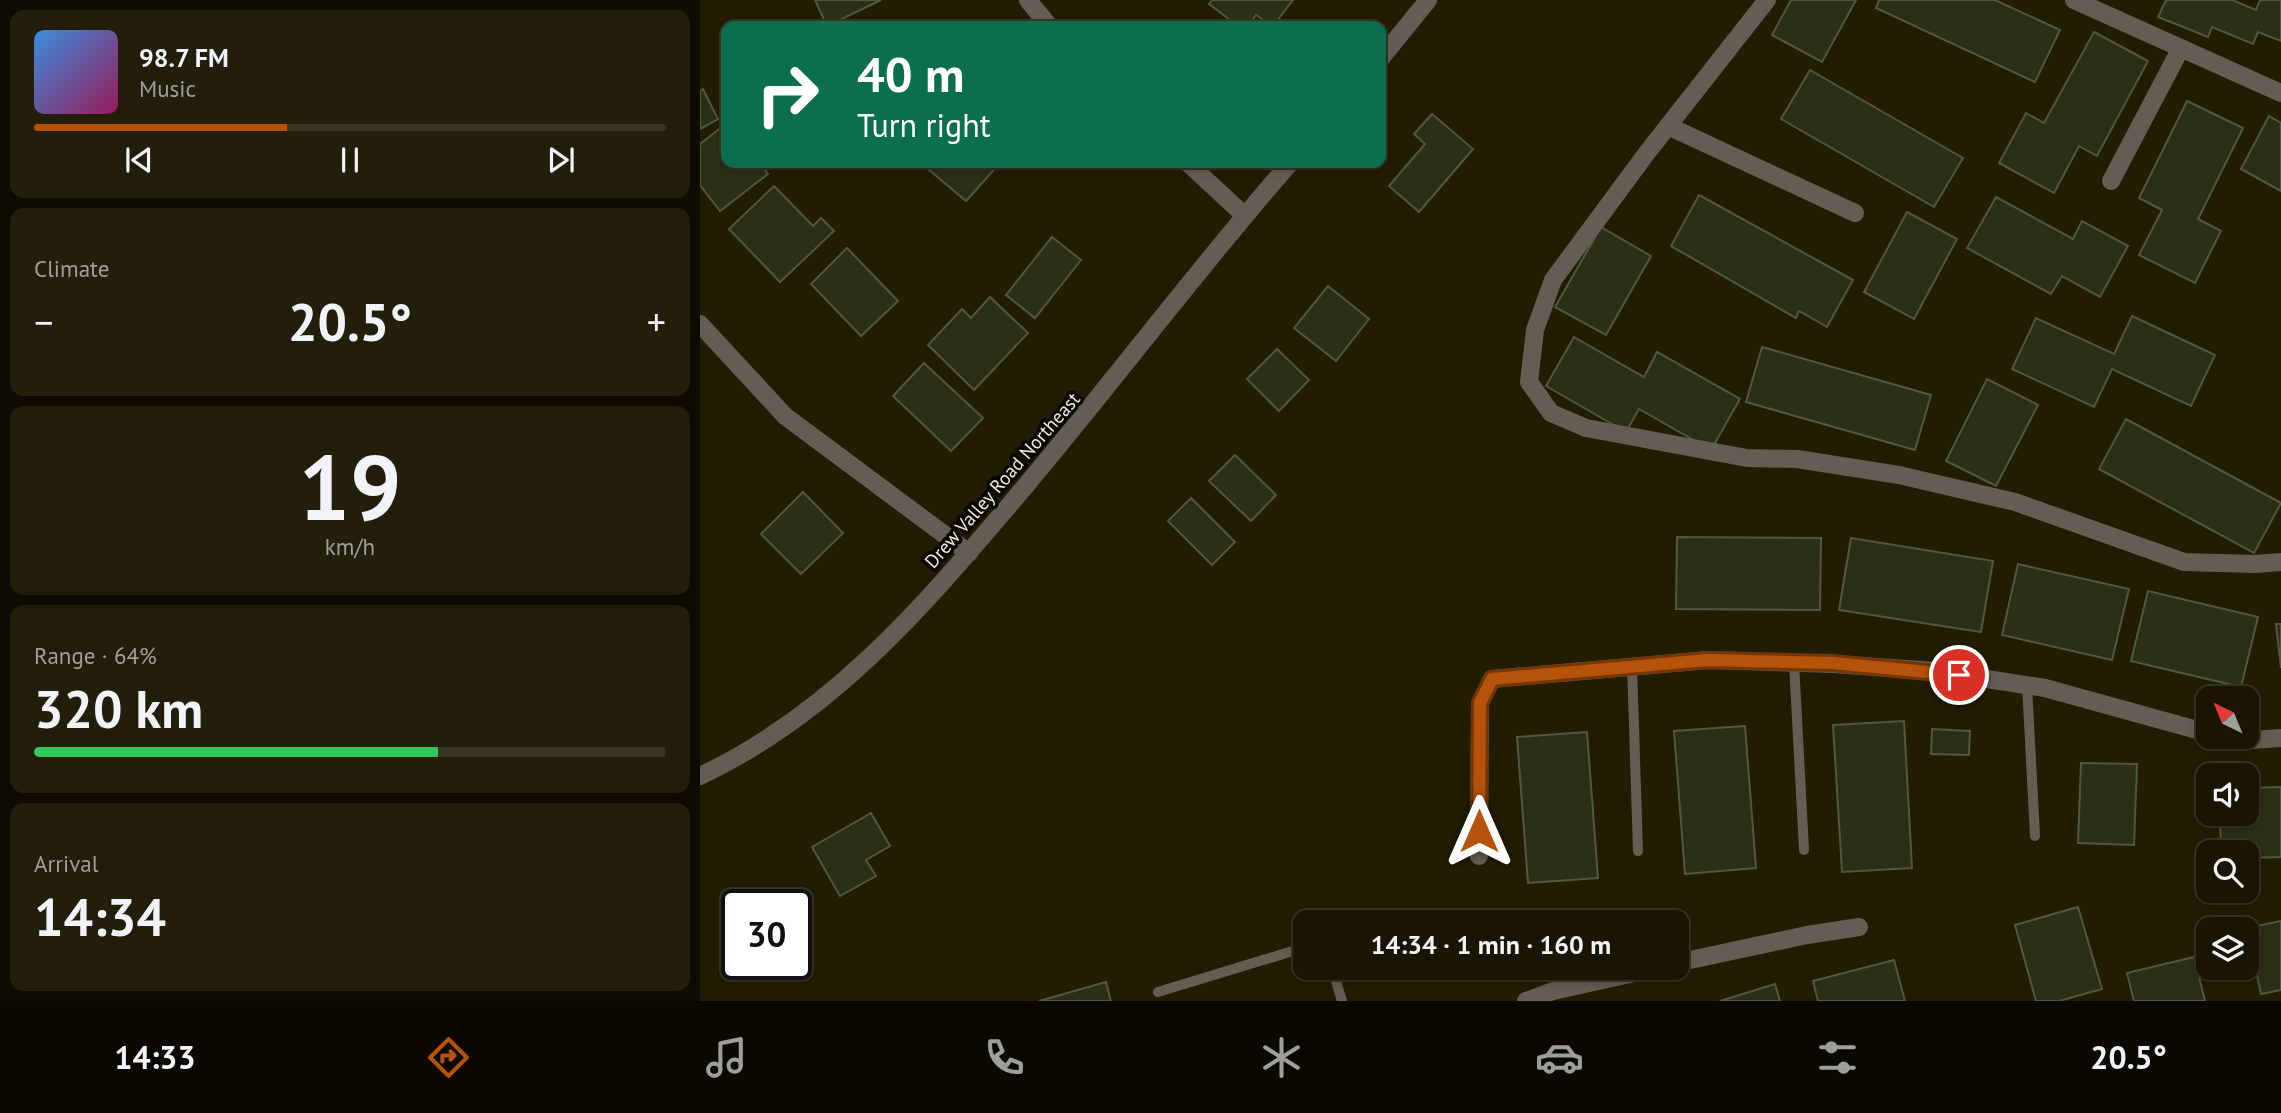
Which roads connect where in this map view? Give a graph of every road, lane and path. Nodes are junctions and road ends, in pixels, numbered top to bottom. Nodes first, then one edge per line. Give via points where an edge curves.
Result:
1 (1028, 0) edge
2 (1428, 0) edge
3 (1767, 0) edge
4 (2074, 0) edge
5 (1045, 21) edge
6 (2181, 48) junction
7 (1386, 52) edge
8 (2281, 93) edge
9 (1668, 126) junction
10 (1193, 168) edge
11 (1286, 168) edge
12 (2111, 181) dead end
13 (1855, 213) dead end
14 (1245, 216) junction
15 (700, 324) edge
16 (969, 553) junction
17 (2281, 562) edge
18 (1794, 662) junction
19 (1633, 665) junction
20 (2027, 685) junction
21 (2196, 730) edge
22 (2281, 738) edge
23 (2259, 740) edge
24 (700, 776) edge
25 (2035, 836) dead end
26 (1804, 850) dead end
27 (1638, 851) dead end
28 (1479, 856) dead end
29 (1859, 927) dead end
30 (1293, 951) edge
31 (1689, 961) edge
32 (1336, 980) edge
33 (1600, 980) edge
34 (1158, 992) dead end
35 (1342, 1001) edge
36 (1526, 1001) edge

1 - 5 street
2 - 7 street
3 - 9 street
4 - 6 street
6 - 8 street
6 - 12 street
9 - 13 street
9 - 17 street via 1553,280 1535,330 1529,382 1551,413 1586,428 1747,458 1797,459 1899,475 2015,502 2184,562
10 - 14 street
11 - 14 street, Drew Valley Road Northeast
14 - 16 street, Drew Valley Road Northeast
15 - 16 street via 785,416
16 - 24 street, Drew Valley Road Northeast via 880,650 817,703 741,757
18 - 19 street via 1708,660
18 - 20 street via 1936,671
18 - 26 lane
19 - 27 lane
19 - 28 street via 1492,679 1480,703
20 - 21 street
20 - 25 lane
22 - 23 street
29 - 31 street
30 - 34 lane
32 - 35 lane
33 - 36 street

